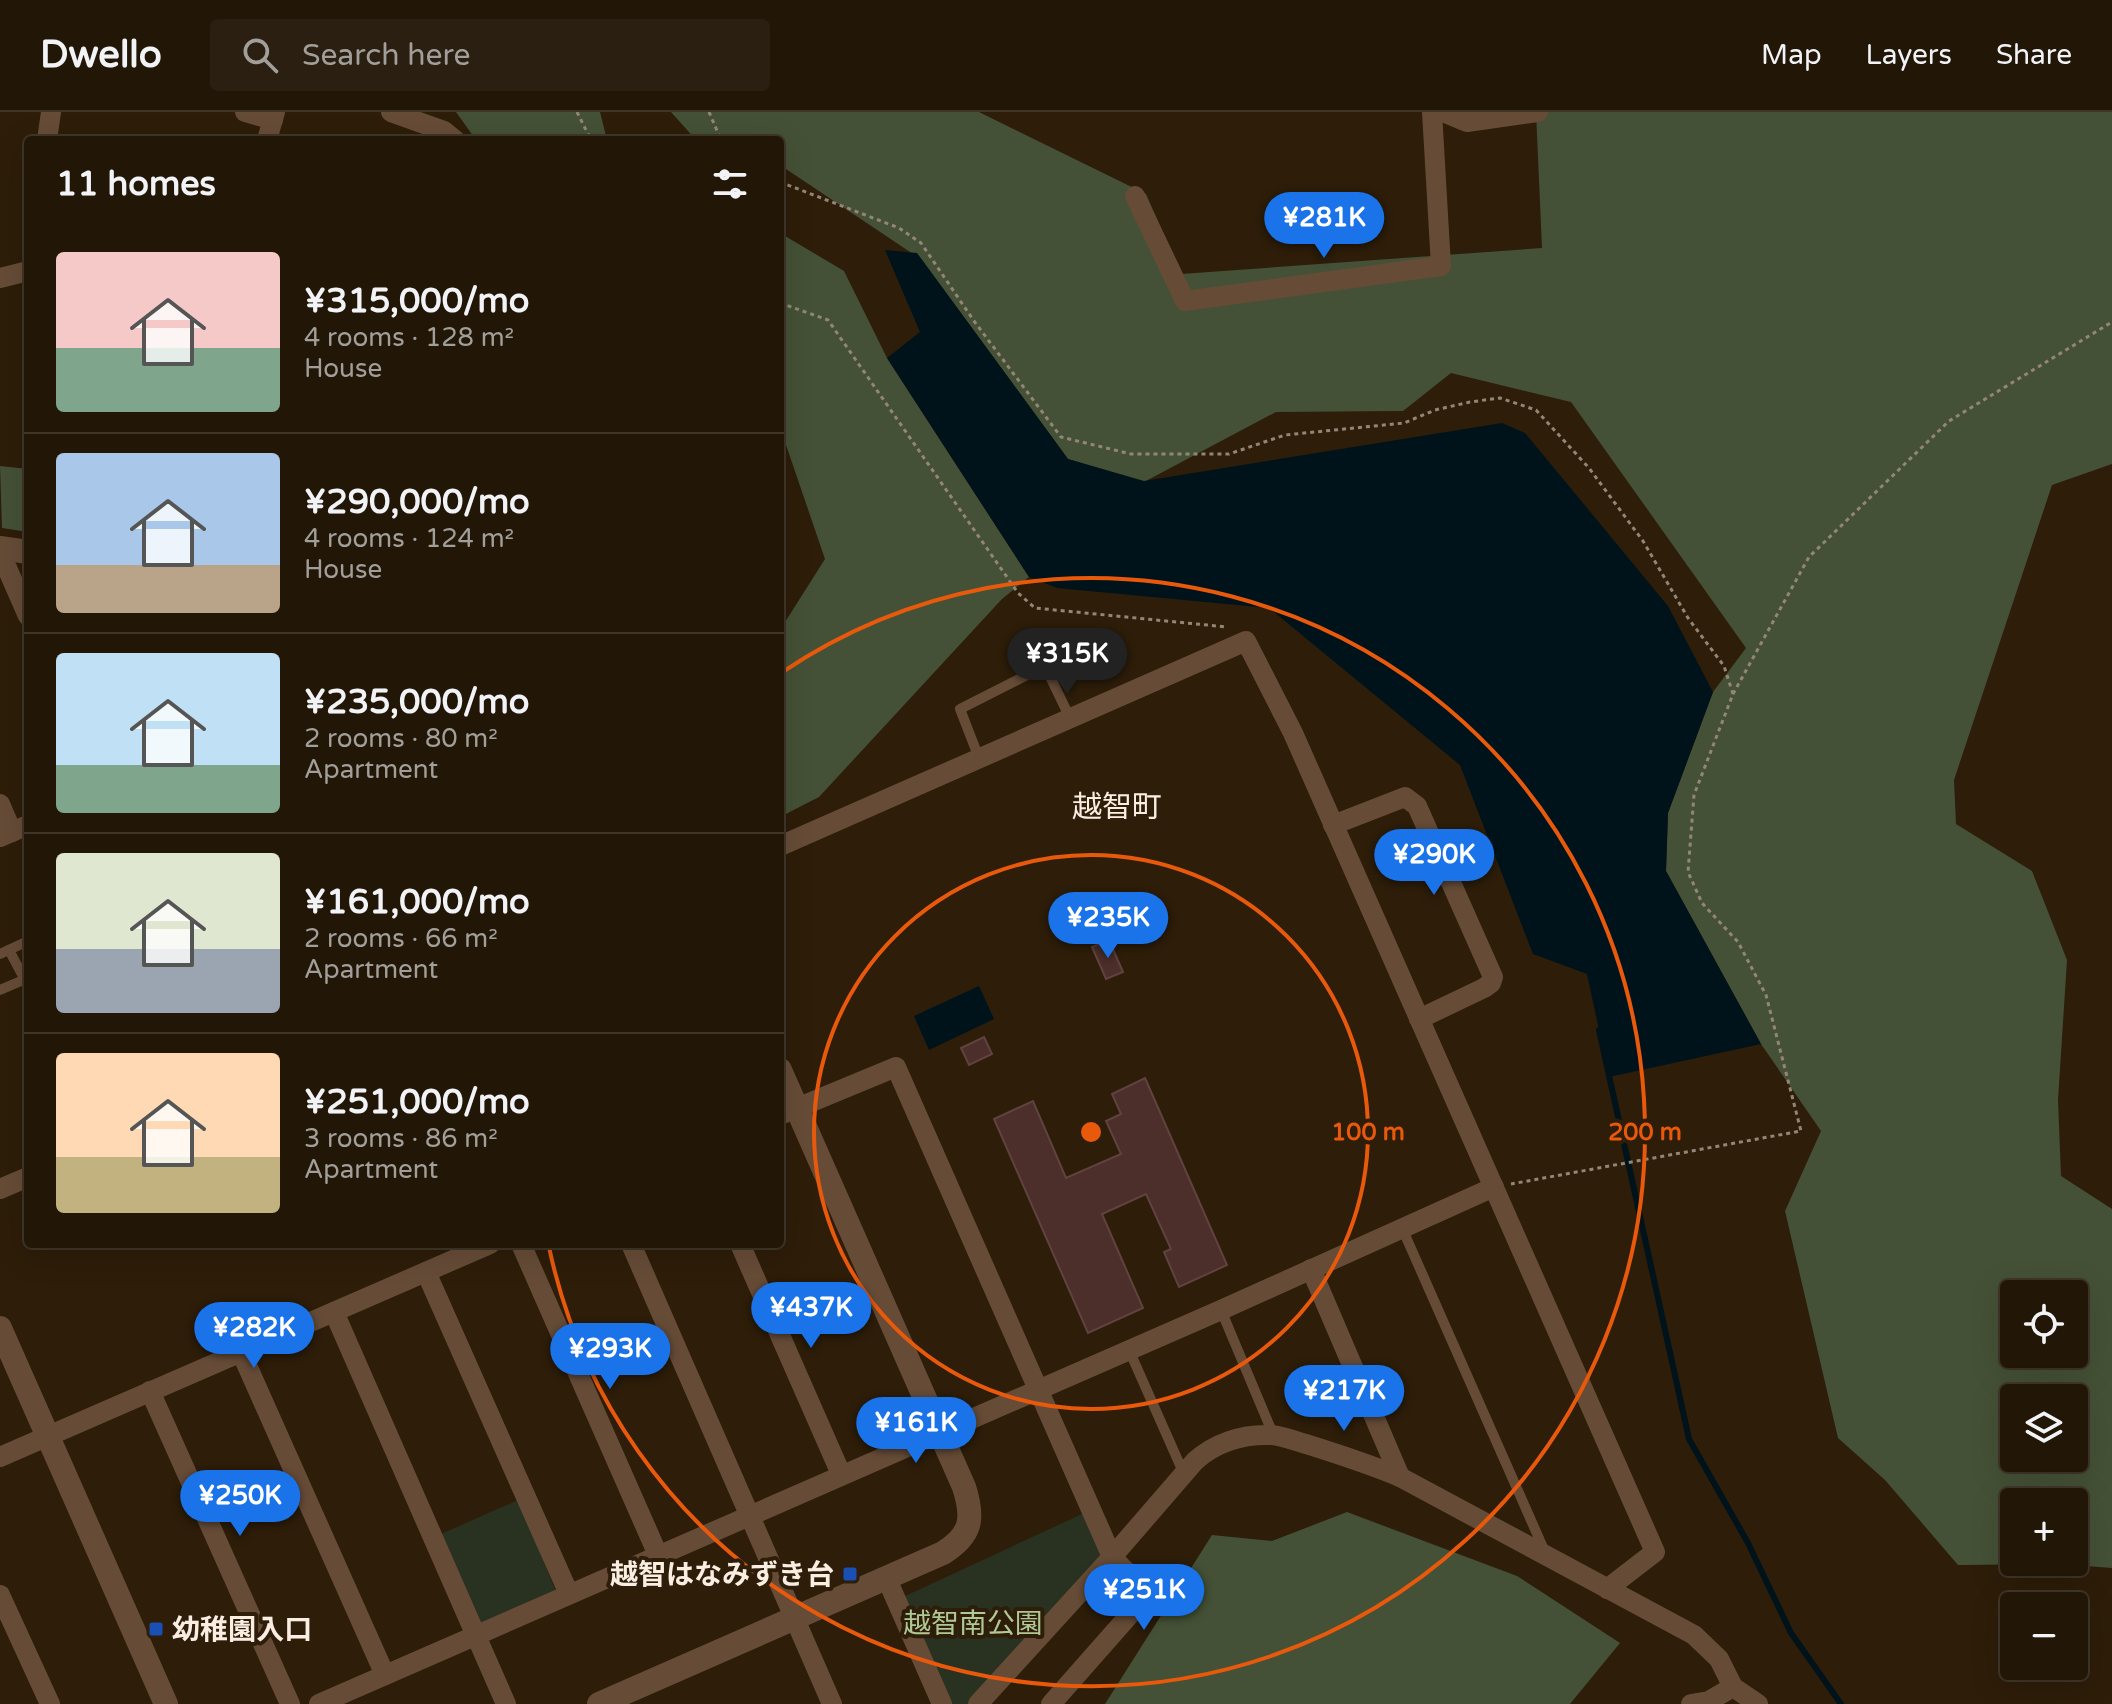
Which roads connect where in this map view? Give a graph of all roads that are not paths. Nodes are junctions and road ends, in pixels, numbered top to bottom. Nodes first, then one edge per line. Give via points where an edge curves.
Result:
1 (51, 112) edge
2 (245, 112) edge
3 (391, 112) edge
4 (1432, 112) edge
5 (1443, 112) edge
6 (1538, 112) edge
7 (271, 124) edge
8 (48, 136) edge
9 (450, 136) edge
10 (1135, 196) dead end
11 (24, 272) edge
12 (0, 278) edge
13 (0, 550) edge
14 (24, 552) edge
15 (24, 607) edge
16 (1070, 718) junction
17 (979, 758) junction
18 (0, 804) edge
19 (1333, 825) junction
20 (13, 832) edge
21 (784, 844) edge
22 (24, 943) edge
23 (5, 952) edge
24 (24, 976) edge
25 (24, 980) edge
26 (0, 990) edge
27 (1419, 1019) junction
28 (784, 1090) edge
29 (788, 1111) edge
30 (24, 1179) edge
31 (1494, 1187) junction
32 (0, 1189) edge
33 (1402, 1228) junction
34 (481, 1248) edge
35 (523, 1248) edge
36 (633, 1248) edge
37 (742, 1248) edge
38 (1311, 1269) junction
39 (426, 1272) junction
40 (1221, 1310) junction
41 (334, 1312) junction
42 (0, 1328) edge
43 (1129, 1350) junction
44 (241, 1352) junction
45 (1037, 1388) junction
46 (150, 1391) junction
47 (939, 1431) junction
48 (1273, 1434) junction
49 (47, 1435) junction
50 (0, 1457) edge
51 (841, 1474) junction
52 (1184, 1474) junction
53 (1400, 1477) junction
54 (749, 1515) junction
55 (658, 1555) junction
56 (1546, 1556) junction
57 (1112, 1557) junction
58 (886, 1577) junction
59 (1607, 1589) junction
60 (569, 1594) junction
61 (0, 1595) edge
62 (793, 1618) junction
63 (476, 1635) junction
64 (385, 1675) junction
65 (1733, 1687) junction
66 (50, 1704) edge
67 (166, 1704) edge
68 (290, 1704) edge
69 (319, 1704) edge
70 (506, 1704) edge
71 (599, 1704) edge
72 (832, 1704) edge
73 (942, 1704) edge
74 (978, 1704) edge
75 (1051, 1704) edge
76 (1691, 1704) edge
77 (1758, 1704) edge

1 - 8 street
2 - 7 street
3 - 9 street
4 - 10 street via 1441,266 1185,301
5 - 6 street via 1467,122
11 - 12 street
13 - 14 street
13 - 15 street
16 - 17 street
16 - 17 lane via 1045,666 960,709
16 - 19 street via 1246,641
17 - 21 street
18 - 20 street
19 - 27 street
19 - 27 street via 1411,799 1487,963 1491,983
22 - 23 lane
23 - 24 lane
25 - 26 lane
27 - 31 street
28 - 29 street
29 - 45 street via 896,1067
29 - 47 street
30 - 32 street
31 - 33 street
31 - 59 street via 1655,1552
33 - 38 street
33 - 56 lane
34 - 39 street
35 - 55 street
36 - 54 street
37 - 51 street
38 - 40 street
38 - 53 street
39 - 41 street
39 - 60 street
40 - 43 street
40 - 48 lane
41 - 44 street
41 - 63 street
42 - 49 street
43 - 45 street
43 - 52 lane
44 - 46 street
44 - 64 street
45 - 47 street
45 - 57 street
46 - 49 street
46 - 68 street
47 - 51 street
47 - 58 street via 971,1518 957,1544
48 - 52 street via 1208,1449
48 - 53 street
49 - 50 street
49 - 67 street
51 - 54 street
52 - 57 street
53 - 56 street
54 - 55 street
54 - 62 street
55 - 60 street
56 - 59 street
57 - 74 street
57 - 75 street via 1148,1594
58 - 62 street
58 - 73 street
59 - 65 street via 1694,1635 1719,1659
60 - 63 street
61 - 66 street
62 - 71 street
62 - 72 street
63 - 64 street
63 - 70 street
64 - 69 street
65 - 76 street
65 - 77 street

